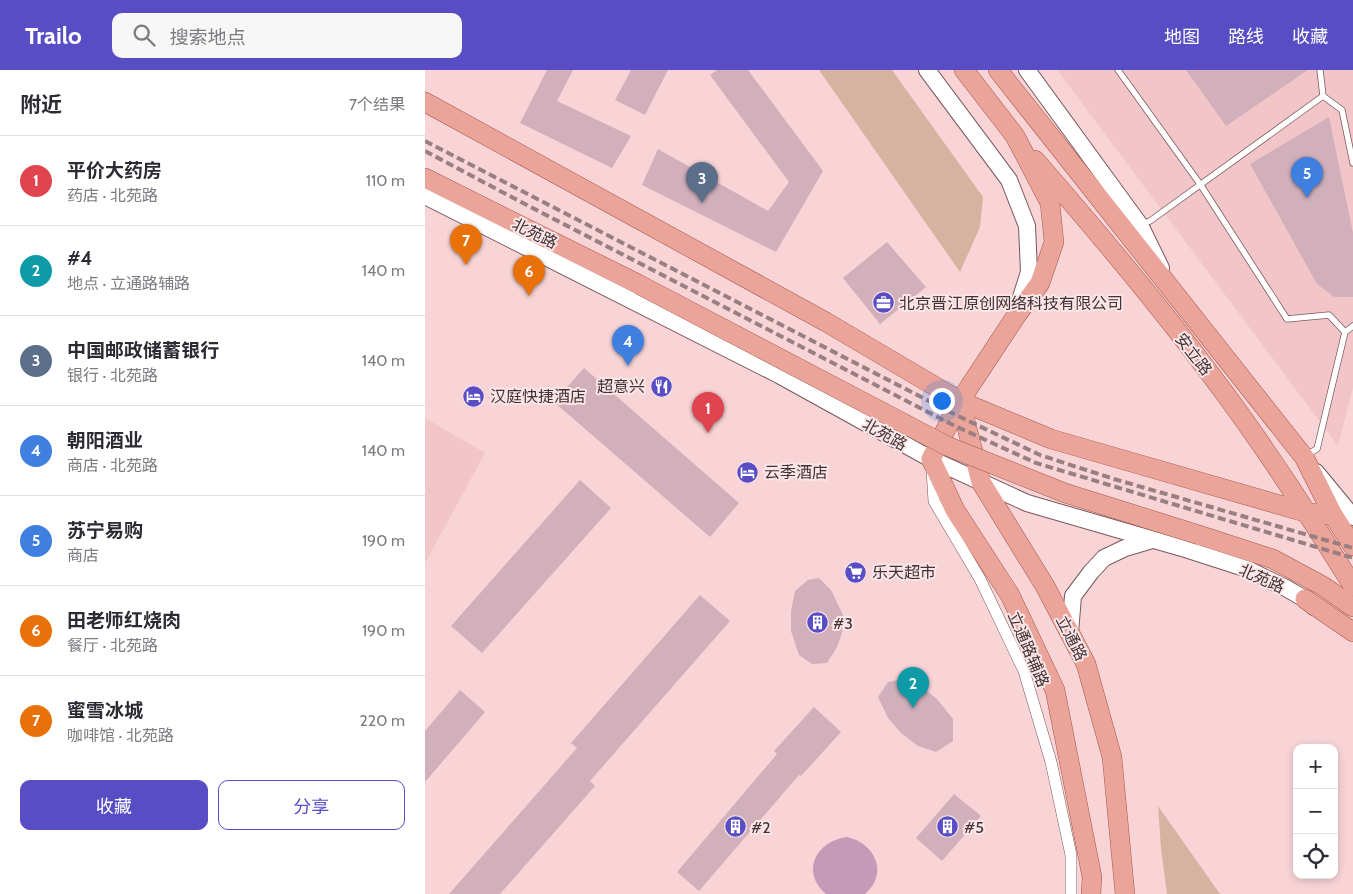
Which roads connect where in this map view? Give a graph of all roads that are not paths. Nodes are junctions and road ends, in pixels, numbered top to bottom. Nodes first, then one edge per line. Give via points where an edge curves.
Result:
1 (927, 70) edge
2 (965, 70) edge
3 (998, 70) edge
4 (1027, 70) edge
5 (1118, 70) edge
6 (1320, 70) edge
7 (1323, 96) junction
8 (425, 102) edge
9 (1015, 136) junction
10 (1353, 163) edge
11 (425, 178) edge
12 (1200, 184) junction
13 (425, 196) edge
14 (1140, 225) junction
15 (1175, 294) junction
16 (1016, 316) junction
17 (1353, 326) edge
18 (1345, 332) junction
19 (960, 401) junction
20 (1304, 456) junction
21 (931, 459) junction
22 (981, 482) junction
23 (1308, 513) junction
24 (1333, 515) junction
25 (1353, 517) edge
26 (1152, 540) junction
27 (1353, 546) edge
28 (1353, 586) edge
29 (1305, 599) junction
30 (1353, 608) edge
31 (1353, 632) edge
32 (1070, 633) junction
33 (1353, 643) edge
34 (1126, 893) edge
35 (1071, 894) edge
36 (1091, 894) edge

1 - 16 street, 安立路 via 1009,180 1027,226 1029,272
2 - 9 main road, 安立路
3 - 15 main road, 安立路
4 - 14 street, 安立路
5 - 12 lane
6 - 7 lane
7 - 10 lane via 1342,110
7 - 12 lane
8 - 19 main road via 826,322
9 - 16 main road, 安立路 via 1050,204 1054,242 1040,283
9 - 23 main road, 安立路 via 1101,235 1211,375
11 - 30 main road, 北苑路, bridge via 640,285 947,446 1065,493 1273,559 1323,586
12 - 14 lane
12 - 18 lane via 1287,319 1329,315
13 - 21 street, 北苑路 via 779,375
14 - 15 street, 安立路
15 - 20 main road, 安立路
16 - 19 main road, 安立路
17 - 18 lane
18 - 20 lane via 1317,448
19 - 21 main road, 安立路
19 - 22 main road, 立通路
19 - 23 main road via 1051,439
20 - 24 main road, 安立路
20 - 25 street, 安立路
21 - 22 street, 北苑路
21 - 35 street, 立通路辅路 via 934,501 980,579 1024,671 1051,762 1071,855
21 - 36 main road via 955,510 1010,595 1055,690 1092,877
22 - 26 street, 北苑路 via 1027,503
22 - 32 main road, 立通路
23 - 24 main road
23 - 28 main road, 安立路
24 - 27 main road, 安立路
26 - 29 street, 北苑路 via 1247,570
26 - 32 street via 1105,558 1091,572 1073,596
29 - 31 main road
29 - 33 street, 北苑路
32 - 34 main road, 立通路 via 1086,664 1112,757

